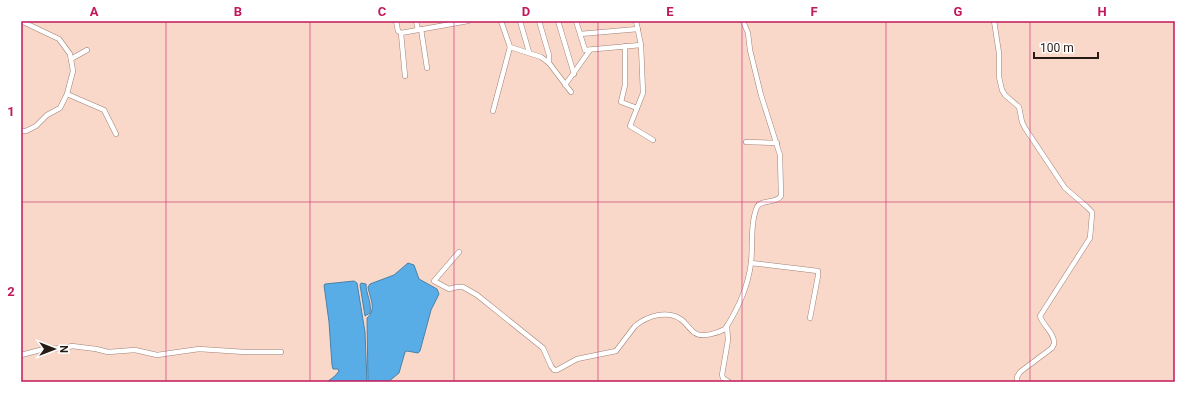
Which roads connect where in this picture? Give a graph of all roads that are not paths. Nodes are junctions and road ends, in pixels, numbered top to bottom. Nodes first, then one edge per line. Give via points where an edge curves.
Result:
1 (21, 21) edge
2 (396, 21) edge
3 (416, 21) edge
4 (436, 21) edge
5 (468, 21) edge
6 (501, 21) edge
7 (520, 21) edge
8 (539, 21) edge
9 (558, 21) edge
10 (576, 21) edge
11 (636, 21) edge
12 (743, 21) edge
13 (994, 21) edge
14 (456, 22) edge
15 (437, 27) junction
16 (638, 29) junction
17 (420, 30) junction
18 (401, 33) junction
19 (580, 34) junction
20 (641, 44) junction
21 (625, 46) junction
22 (510, 47) junction
23 (87, 50) dead end
24 (590, 50) junction
25 (529, 52) junction
26 (72, 59) junction
27 (548, 63) junction
28 (427, 68) dead end
29 (574, 74) junction
30 (406, 76) dead end
31 (565, 86) junction
32 (571, 92) dead end
33 (67, 94) junction
34 (637, 108) junction
35 (493, 111) dead end
36 (21, 131) edge
37 (116, 134) dead end
38 (654, 140) dead end
39 (746, 142) dead end
40 (777, 143) junction
41 (458, 252) dead end
42 (751, 263) junction
43 (810, 318) dead end
44 (727, 326) junction
45 (280, 352) dead end
46 (21, 355) edge
47 (729, 382) edge
48 (1017, 382) edge

1 - 26 street via 59,39
2 - 18 street
3 - 17 street
4 - 15 street
5 - 14 street
6 - 22 street
7 - 25 street
8 - 27 street via 549,55
9 - 29 street
10 - 19 street
11 - 16 street
12 - 40 street via 748,33 761,95
13 - 48 street via 1002,90 1019,107 1025,128 1065,188 1092,212 1090,238 1040,316 1053,336 1054,344 1020,372
14 - 15 street
15 - 17 street
16 - 19 street
16 - 20 street
17 - 18 street
17 - 28 street
18 - 30 street
19 - 24 street via 585,50
20 - 21 street
20 - 34 street via 643,94
21 - 24 street
21 - 34 street via 625,85 621,102
22 - 25 street
22 - 35 street
23 - 26 street
24 - 29 street
25 - 27 street
26 - 33 street via 73,76
27 - 31 street
29 - 31 street
31 - 32 street
33 - 36 street via 60,108 47,115 36,126
33 - 37 street via 104,110
34 - 38 street via 630,126
39 - 40 street
40 - 42 street via 780,155 781,196 758,206
41 - 44 street via 434,281 449,289 463,287 477,295 543,348 554,370 576,359 616,351 635,326 650,317 669,314 676,316 699,335 723,331
42 - 43 street via 818,271
42 - 44 street via 742,300
44 - 47 street via 728,340 722,376
45 - 46 street via 199,349 157,355 135,350 108,352 72,346

